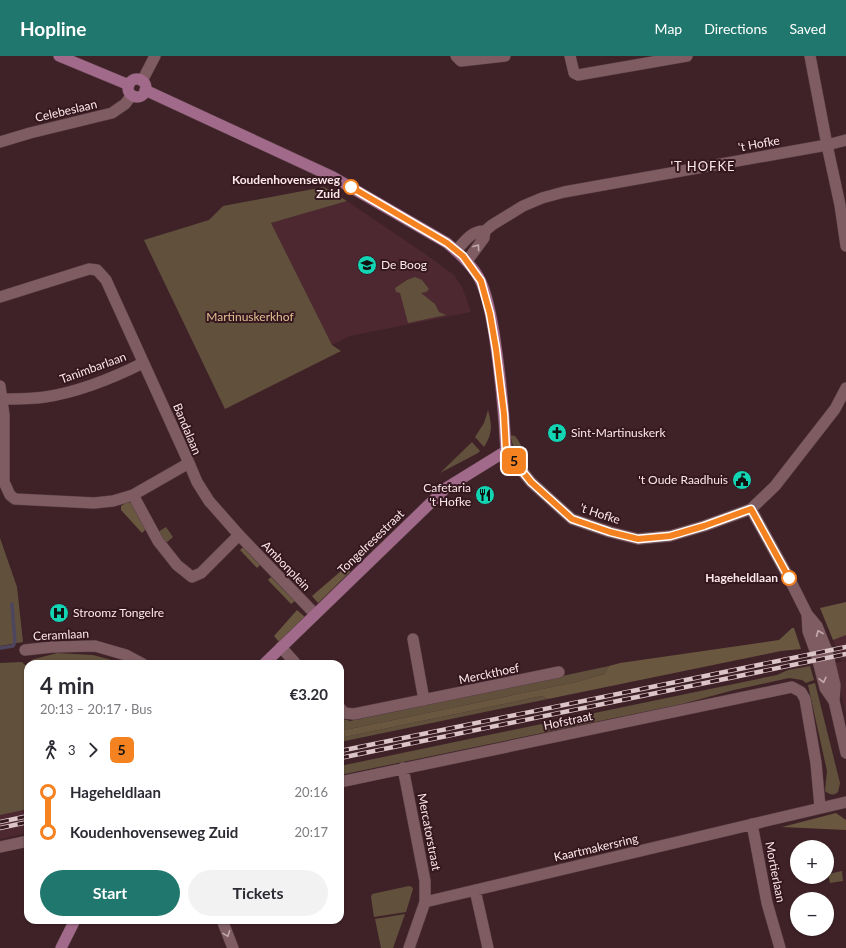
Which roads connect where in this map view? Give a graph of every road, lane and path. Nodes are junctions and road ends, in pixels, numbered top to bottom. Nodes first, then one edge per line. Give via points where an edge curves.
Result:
1 (59, 56) edge
2 (155, 56) edge
3 (456, 56) edge
4 (505, 56) edge
5 (570, 56) edge
6 (687, 56) edge
7 (810, 56) edge
8 (144, 86) junction
9 (131, 90) junction
10 (846, 140) edge
11 (0, 142) edge
12 (827, 145) junction
13 (485, 232) junction
14 (846, 246) edge
15 (456, 251) junction
16 (467, 261) junction
17 (0, 297) edge
18 (143, 363) junction
19 (0, 386) edge
20 (846, 388) edge
21 (2, 399) junction
22 (506, 451) junction
23 (189, 463) junction
24 (133, 495) junction
25 (751, 509) junction
26 (239, 536) junction
27 (315, 614) junction
28 (413, 639) dead end
29 (280, 647) junction
30 (25, 650) dead end
31 (135, 660) edge
32 (268, 660) edge
33 (292, 660) edge
34 (559, 672) dead end
35 (424, 700) junction
36 (344, 713) edge
37 (846, 753) edge
38 (403, 768) junction
39 (344, 781) edge
40 (846, 802) edge
41 (820, 807) junction
42 (752, 824) junction
43 (24, 842) edge
44 (0, 847) edge
45 (475, 890) junction
46 (425, 902) junction
47 (73, 924) edge
48 (224, 924) edge
49 (61, 948) edge
50 (233, 948) edge
51 (409, 948) edge
52 (488, 948) edge
53 (780, 948) edge

1 - 9 main road
2 - 8 street
3 - 4 street via 461,61
5 - 6 street via 574,73 578,75
7 - 12 street
8 - 9 main road via 143,94 139,96
8 - 9 main road via 138,80 134,80
8 - 15 main road via 333,176 430,232
9 - 11 street, Celebeslaan via 125,104 112,113
10 - 12 street, 't Hofke
12 - 13 street, 't Hofke via 564,192 523,206
12 - 14 street
13 - 15 street, 't Hofke via 473,234
16 -> 13 street, 't Hofke via 484,238
15 - 16 main road
16 - 22 main road via 481,281 490,314 504,414
17 - 18 street, Bandalaan via 89,269 97,270 106,280
18 - 21 street, Tanimbarlaan via 79,390 45,397
18 - 23 street, Bandalaan
19 - 21 street, Bandalaan
20 - 25 street, 't Hofke via 835,409 775,486
21 - 24 street, Bandalaan via 4,482 10,495 15,499 94,503 113,502
22 - 25 street, 't Hofke via 531,482 572,519 638,539 670,536
22 - 27 main road, Tongelresestraat via 446,488
23 - 24 street, Bandalaan
23 - 26 street, Ambonplein via 209,501
24 - 26 street via 158,541 192,577 201,573
25 - 37 street via 807,614 808,631 823,655 825,688 834,701
26 - 27 street, Ambonplein
27 - 29 main road, Tongelresestraat
28 - 35 street
29 - 32 main road, Tongelresestraat
29 - 33 street
30 - 31 street, Ceramlaan via 95,646
34 - 35 street, Merckthoef
35 - 36 street, Merckthoef via 354,714
38 - 39 street, Hofstraat
38 - 41 street, Hofstraat via 792,687 801,692 804,699 816,763
38 - 46 street, Mercatorstraat via 425,881
40 - 41 street, Kaartmakersring
41 - 42 street, Kaartmakersring
42 - 45 street, Kaartmakersring
42 - 53 street, Mortierlaan via 767,903
43 - 44 street
45 - 46 street, Kaartmakersring
45 - 52 street
46 - 51 street
47 - 49 main road
48 -> 50 street

